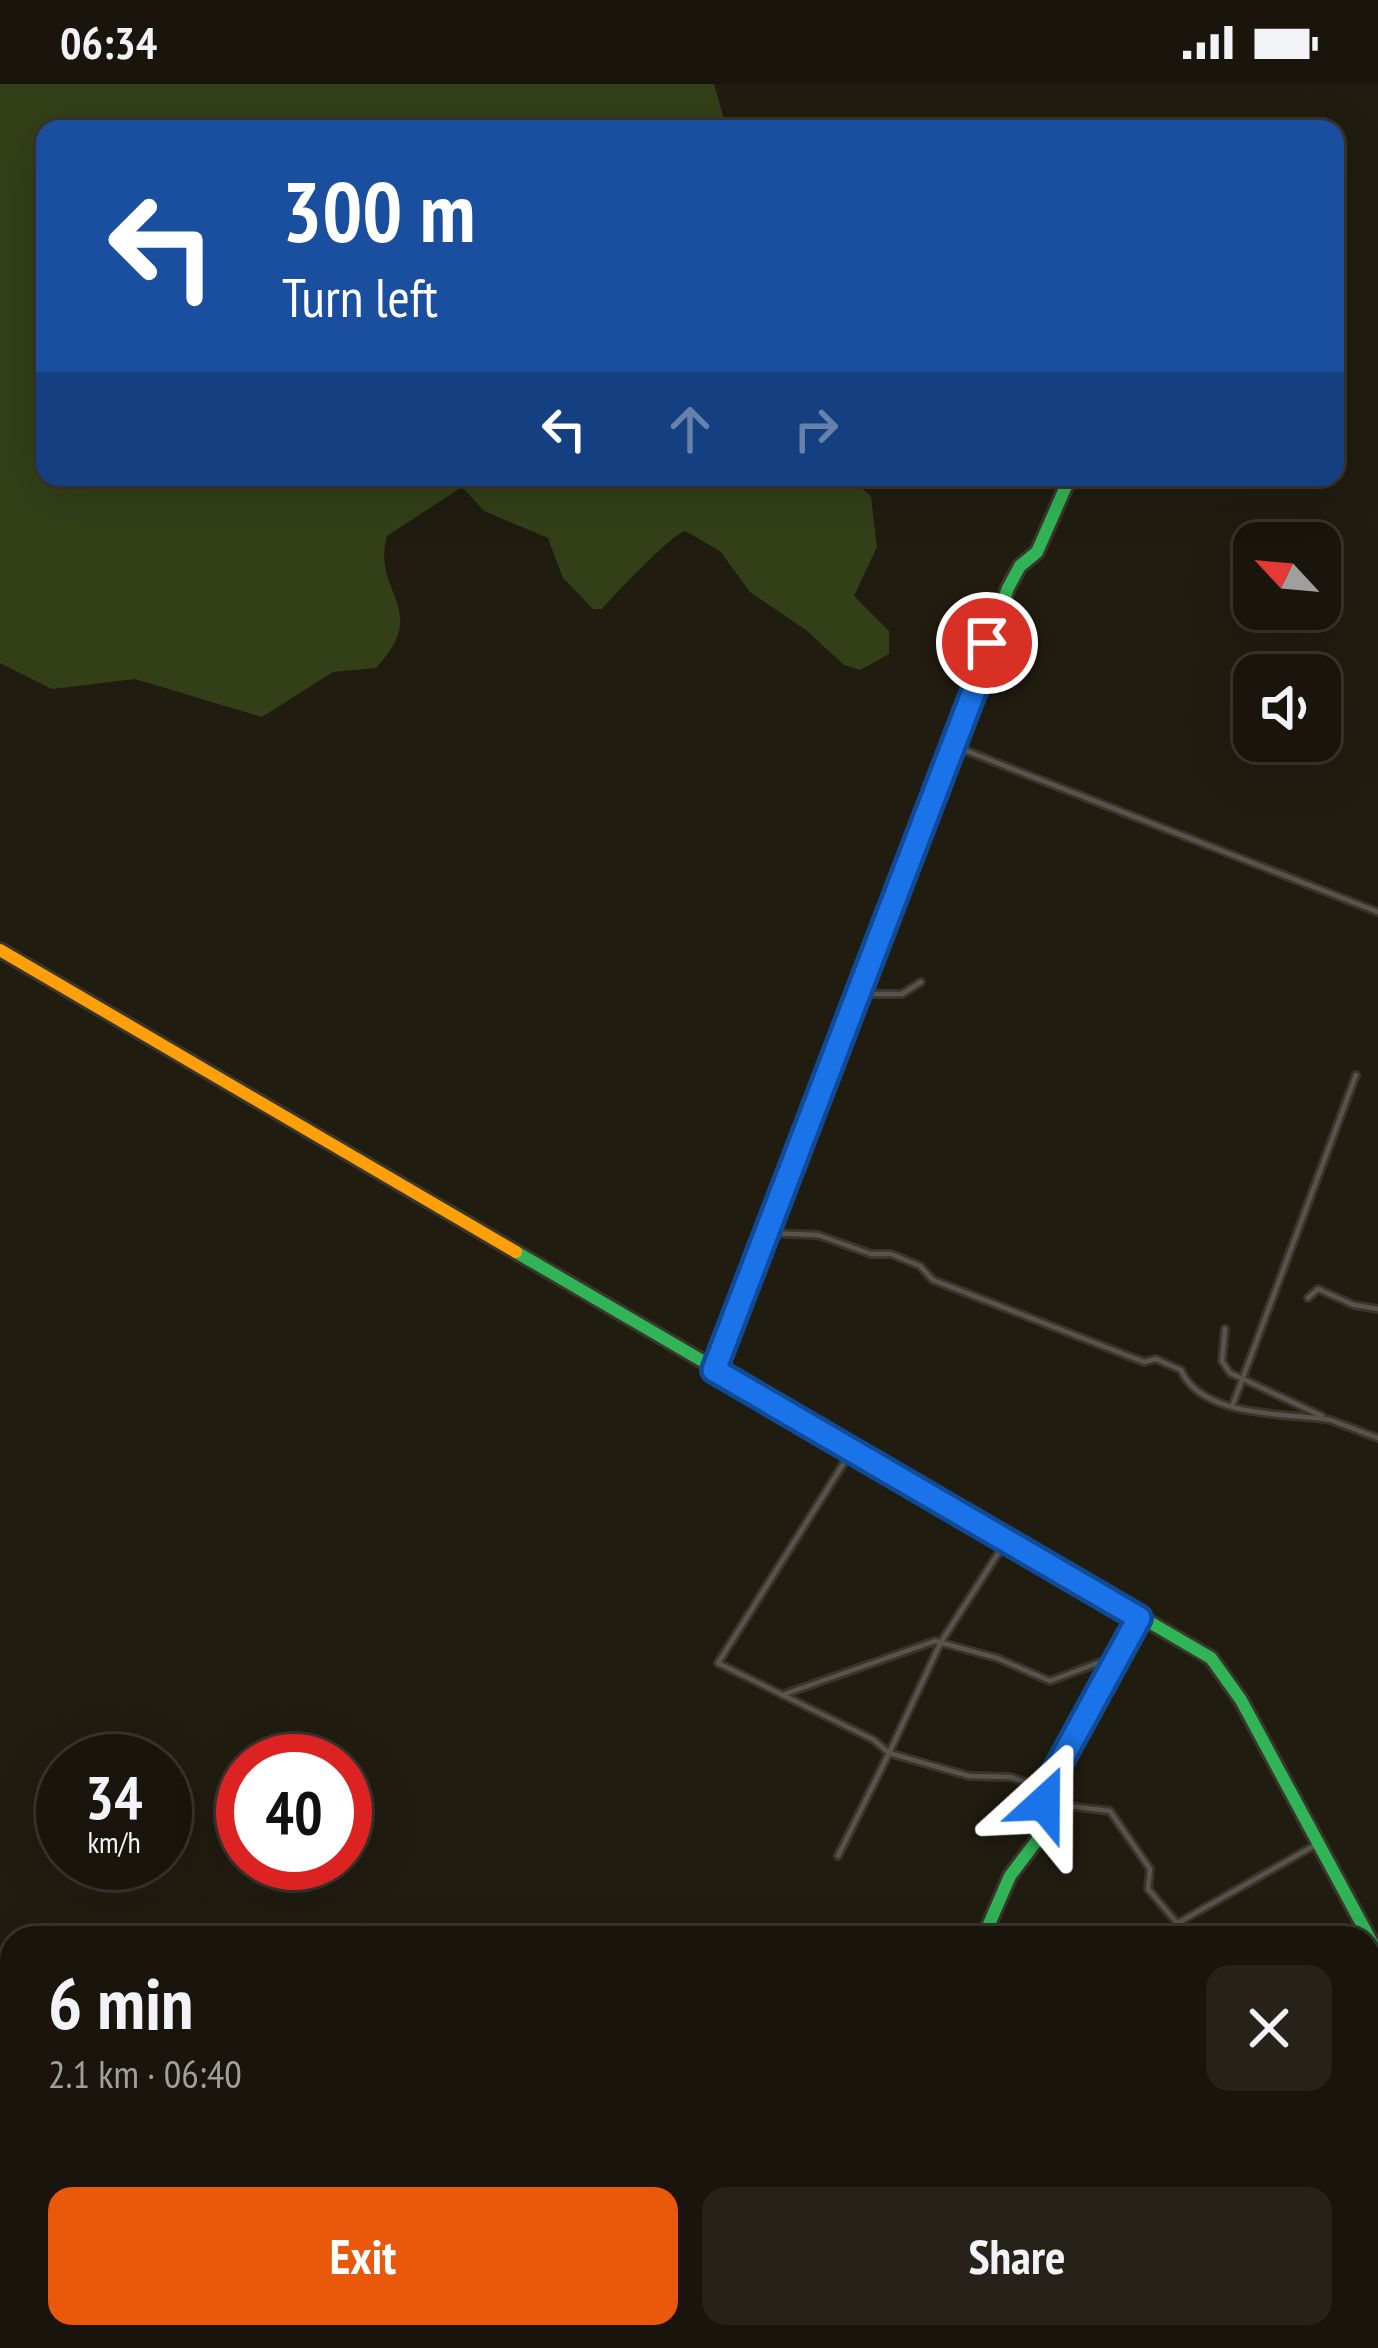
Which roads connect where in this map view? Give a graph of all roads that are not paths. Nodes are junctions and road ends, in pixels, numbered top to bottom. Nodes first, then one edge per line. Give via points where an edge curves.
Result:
1 (1066, 486) edge
2 (954, 746) junction
3 (1378, 912) edge
4 (0, 950) edge
5 (921, 982) dead end
6 (858, 994) junction
7 (1356, 1075) dead end
8 (766, 1233) junction
9 (1308, 1298) dead end
10 (1378, 1309) edge
11 (1225, 1329) dead end
12 (714, 1370) junction
13 (1240, 1382) junction
14 (1234, 1404) junction
15 (1331, 1420) junction
16 (1378, 1438) edge
17 (853, 1449) junction
18 (1008, 1538) junction
19 (1139, 1618) junction
20 (941, 1642) junction
21 (1120, 1654) junction
22 (782, 1695) junction
23 (889, 1753) junction
24 (1046, 1788) junction
25 (1044, 1803) junction
26 (1317, 1844) junction
27 (838, 1856) dead end
28 (1176, 1924) joint
29 (988, 1926) edge
30 (1364, 1926) edge

1 - 2 street via 1037,552 1008,588
2 - 3 street
2 - 6 street
4 - 12 street
5 - 6 street via 902,994
6 - 8 street
7 - 13 street
8 - 12 street
8 - 14 street via 818,1235 891,1254 952,1287 1144,1362 1156,1359
9 - 10 street via 1318,1289
11 - 13 street via 1222,1361
12 - 17 street
13 - 14 street
13 - 15 street
14 - 15 street
15 - 16 street
17 - 18 street
17 - 22 street via 718,1663
18 - 19 street
18 - 20 street
19 - 21 street
19 - 26 street via 1226,1675
20 - 21 street via 1050,1682
20 - 22 street
20 - 23 street
21 - 24 street
22 - 23 street
23 - 24 street
23 - 27 street
24 - 25 street
25 - 28 street via 1110,1811 1150,1869 1148,1889
25 - 29 street via 1038,1839
26 - 28 street
26 - 30 street

